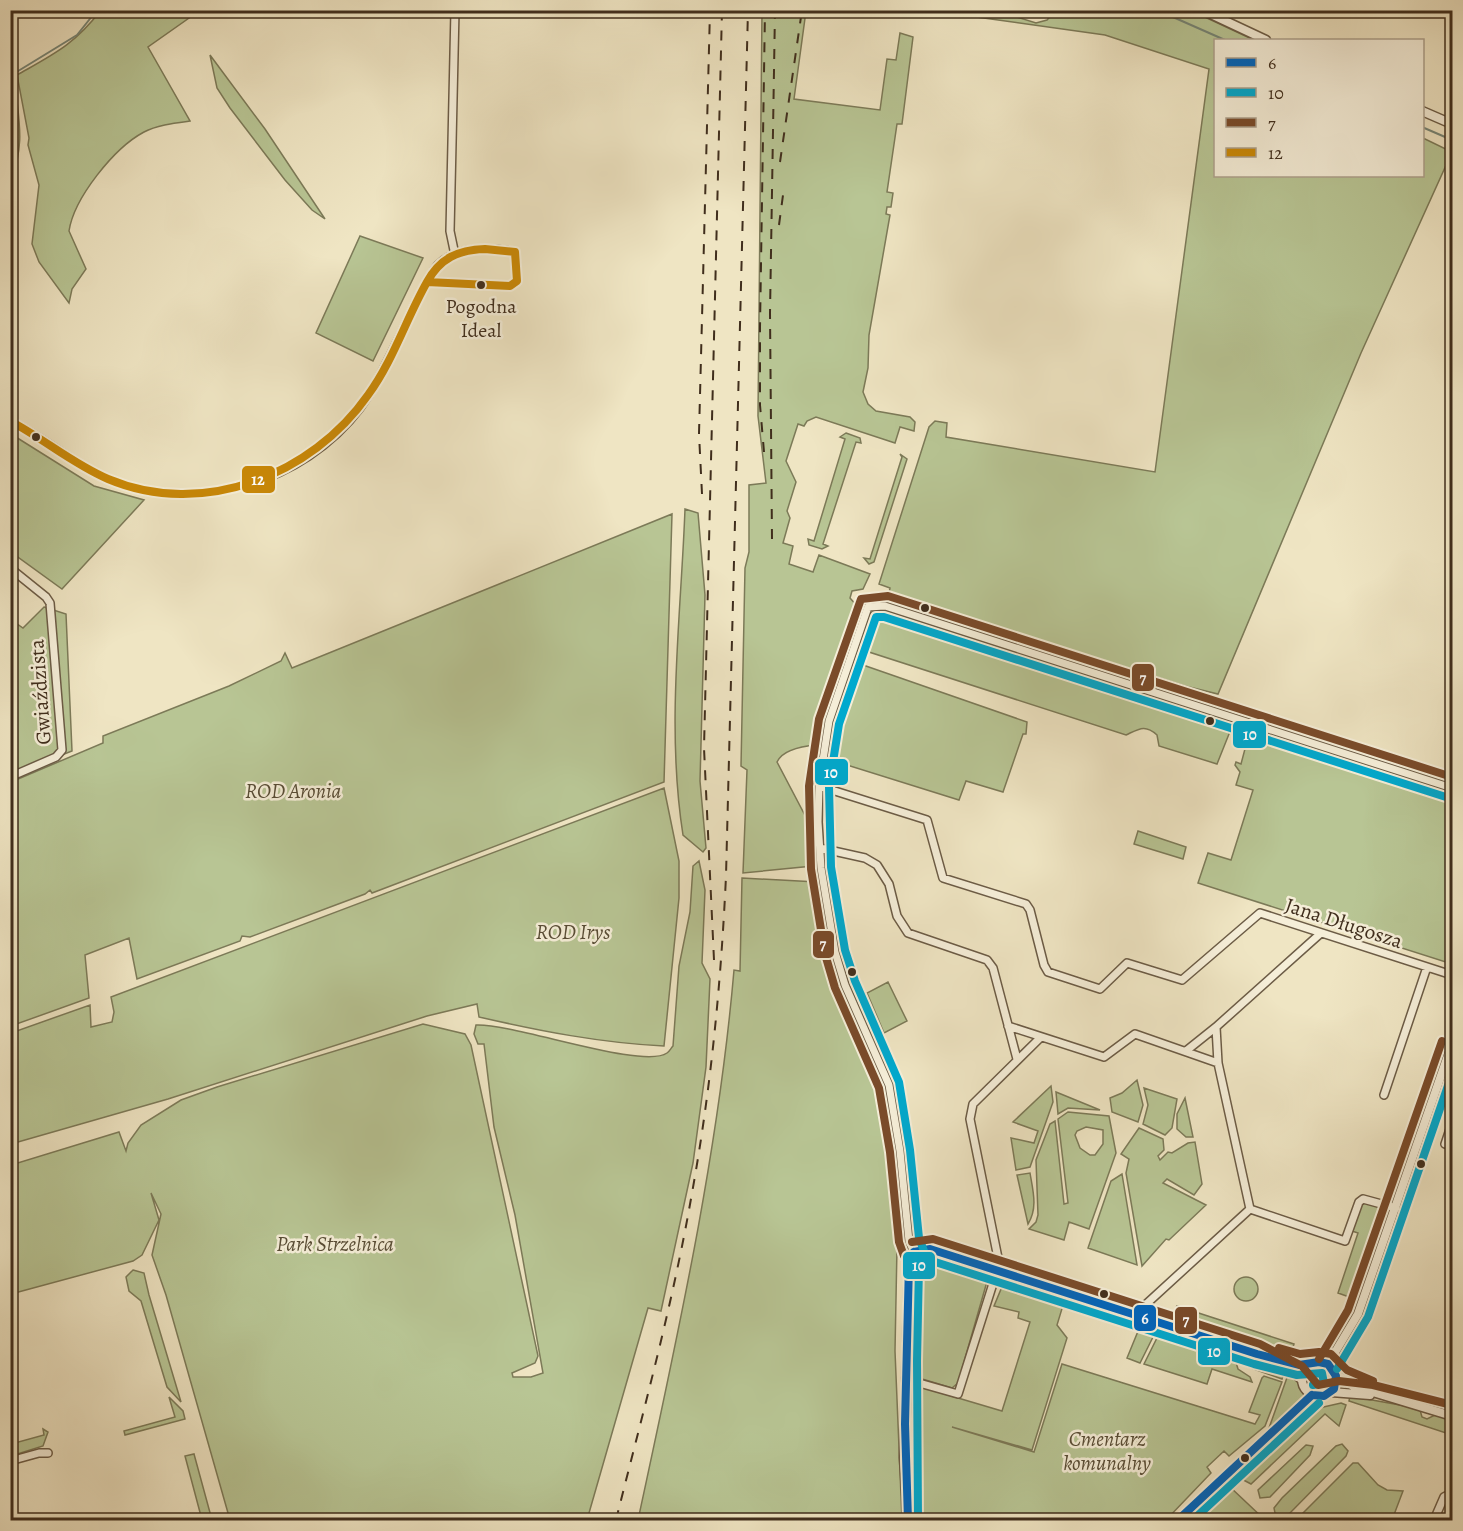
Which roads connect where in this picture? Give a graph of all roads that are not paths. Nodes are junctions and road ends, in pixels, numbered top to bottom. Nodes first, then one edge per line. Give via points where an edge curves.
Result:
1 (455, 10) edge
2 (1202, 10) edge
3 (1264, 39) edge
4 (1424, 112) edge
5 (1452, 124) edge
6 (515, 252) dead end
7 (455, 255) junction
8 (10, 420) edge
9 (10, 568) edge
10 (10, 777) edge
11 (819, 786) junction
12 (1452, 788) edge
13 (820, 848) junction
14 (1321, 933) junction
15 (1427, 967) junction
16 (1452, 975) edge
17 (1008, 1026) junction
18 (1216, 1027) junction
19 (1041, 1037) junction
20 (1452, 1044) edge
21 (1186, 1051) junction
22 (1017, 1059) junction
23 (1218, 1063) junction
24 (1384, 1095) dead end
25 (1452, 1123) edge
26 (1452, 1146) edge
27 (1250, 1209) junction
28 (1396, 1209) junction
29 (914, 1252) junction
30 (997, 1271) junction
31 (1140, 1316) junction
32 (1257, 1354) junction
33 (1311, 1364) junction
34 (1328, 1364) junction
35 (1336, 1374) junction
36 (905, 1379) junction
37 (1302, 1380) junction
38 (1331, 1392) junction
39 (1312, 1395) junction
40 (1385, 1397) junction
41 (1452, 1416) edge
42 (48, 1453) dead end
43 (10, 1461) edge
44 (1452, 1493) edge
45 (908, 1521) edge
46 (1178, 1521) edge
47 (1434, 1521) edge

1 - 7 street via 450,231
2 - 3 street
4 - 5 street
6 - 7 street via 482,249
7 - 8 street via 439,264 426,282 370,393 351,419 315,451 264,480 195,493 127,486 74,462
9 - 10 street, Gwiaździsta via 50,603 62,750 56,757
11 - 12 street via 829,721 865,611 871,605 883,605
11 - 13 street
11 - 14 street, Jana Długosza via 927,820 943,878 1026,904 1048,972 1100,989 1127,963 1182,980 1260,913
13 - 17 street via 865,858 877,866 889,884 897,916 908,933 987,960 993,968
13 - 29 street via 835,952 889,1085 905,1217
14 - 15 street, Jana Długosza
14 - 18 street
15 - 16 street, Jana Długosza
15 - 24 street
17 - 19 street
17 - 22 street
18 - 21 street
18 - 23 street
19 - 21 street via 1104,1057 1135,1034
19 - 22 street
20 - 28 street
21 - 23 street
22 - 30 street via 973,1104 970,1119 998,1258
23 - 27 street
25 - 26 street via 1445,1144
27 - 28 street via 1345,1241 1359,1202
27 - 31 street via 1143,1307
28 - 34 street via 1358,1314
29 - 30 street via 930,1249
29 - 36 street via 909,1264
30 - 31 street
30 - 36 street via 958,1394
31 - 32 street
32 - 33 street via 1299,1365
32 - 37 street
33 - 34 street
33 - 37 street
34 - 35 street
35 - 38 street via 1336,1386
35 - 40 street via 1349,1384
36 - 45 street
37 - 39 street
38 - 39 street via 1320,1397
38 - 40 street
39 - 46 street
40 - 41 street
42 - 43 street
44 - 47 street via 1444,1497

